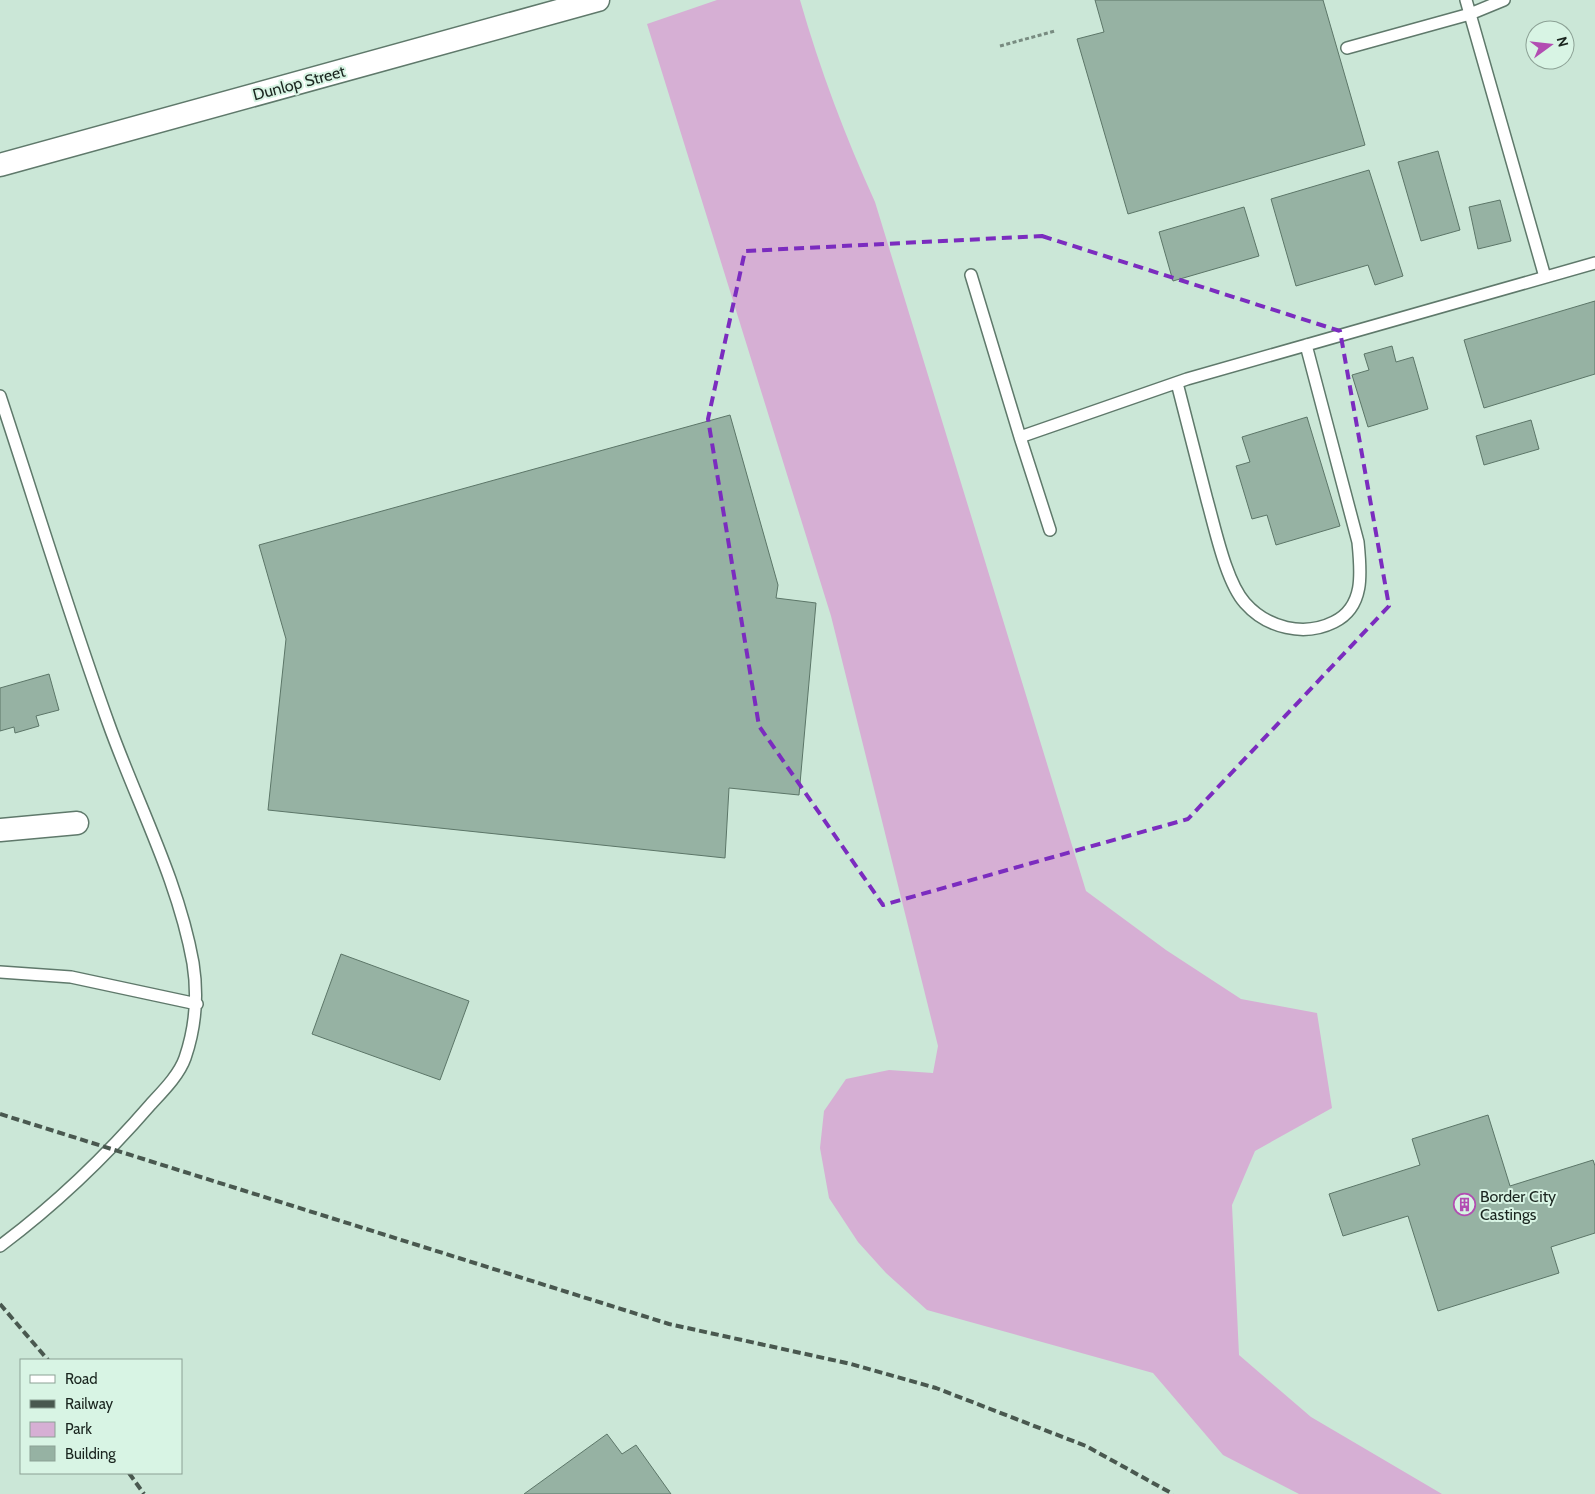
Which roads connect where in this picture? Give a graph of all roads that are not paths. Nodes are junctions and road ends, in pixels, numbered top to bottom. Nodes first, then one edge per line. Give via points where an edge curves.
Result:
1 (598, 0) edge
2 (1466, 0) edge
3 (1504, 0) edge
4 (1470, 14) junction
5 (1347, 48) dead end
6 (0, 165) edge
7 (1595, 263) edge
8 (971, 275) dead end
9 (1545, 278) junction
10 (1306, 345) junction
11 (1177, 383) junction
12 (0, 396) edge
13 (1020, 437) junction
14 (1050, 530) dead end
15 (77, 823) dead end
16 (0, 830) edge
17 (0, 972) edge
18 (197, 1004) junction
19 (0, 1246) edge

1 - 6 street, Dunlop Street
2 - 4 lane
3 - 4 lane
4 - 5 lane
4 - 9 lane
7 - 9 lane
8 - 13 lane
9 - 10 lane
10 - 11 lane
10 - 11 lane via 1358,542 1361,575 1358,596 1346,616 1323,628 1281,628 1261,618 1244,602 1218,542
11 - 13 lane
12 - 18 lane via 108,722 184,923
13 - 14 lane
15 - 16 street
17 - 18 lane via 71,977
18 - 19 lane via 184,1060 165,1088 94,1165

